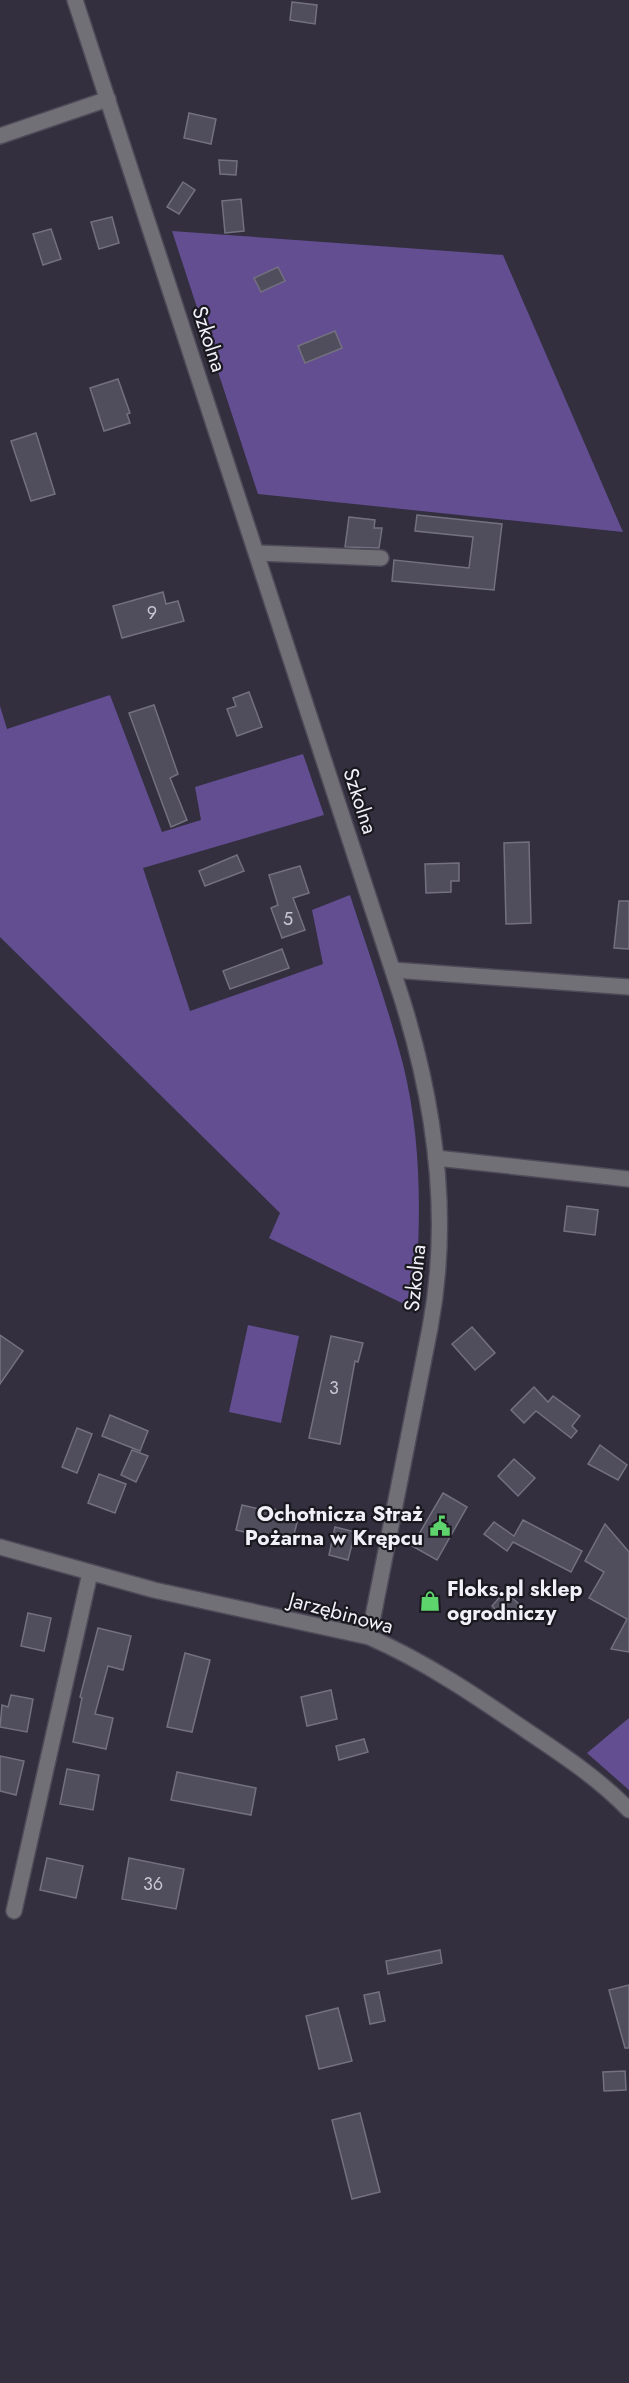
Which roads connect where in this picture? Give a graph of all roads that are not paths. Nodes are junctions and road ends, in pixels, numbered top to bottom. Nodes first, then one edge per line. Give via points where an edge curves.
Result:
1 (75, 0) edge
2 (108, 99) junction
3 (0, 136) edge
4 (256, 553) junction
5 (381, 558) dead end
6 (393, 970) junction
7 (629, 987) edge
8 (436, 1158) junction
9 (629, 1179) edge
10 (0, 1547) edge
11 (90, 1573) junction
12 (369, 1637) junction
13 (629, 1810) edge
14 (14, 1911) dead end

1 - 2 street, Szkolna
2 - 3 street
2 - 4 street, Szkolna
4 - 5 street
4 - 6 street, Szkolna
6 - 7 street
6 - 8 street, Szkolna via 426,1087
8 - 9 street
8 - 12 street, Szkolna via 440,1234 432,1314
10 - 11 street, Jarzębinowa
11 - 12 street, Jarzębinowa
11 - 14 street
12 - 13 street, Jarzębinowa via 457,1683 601,1783

